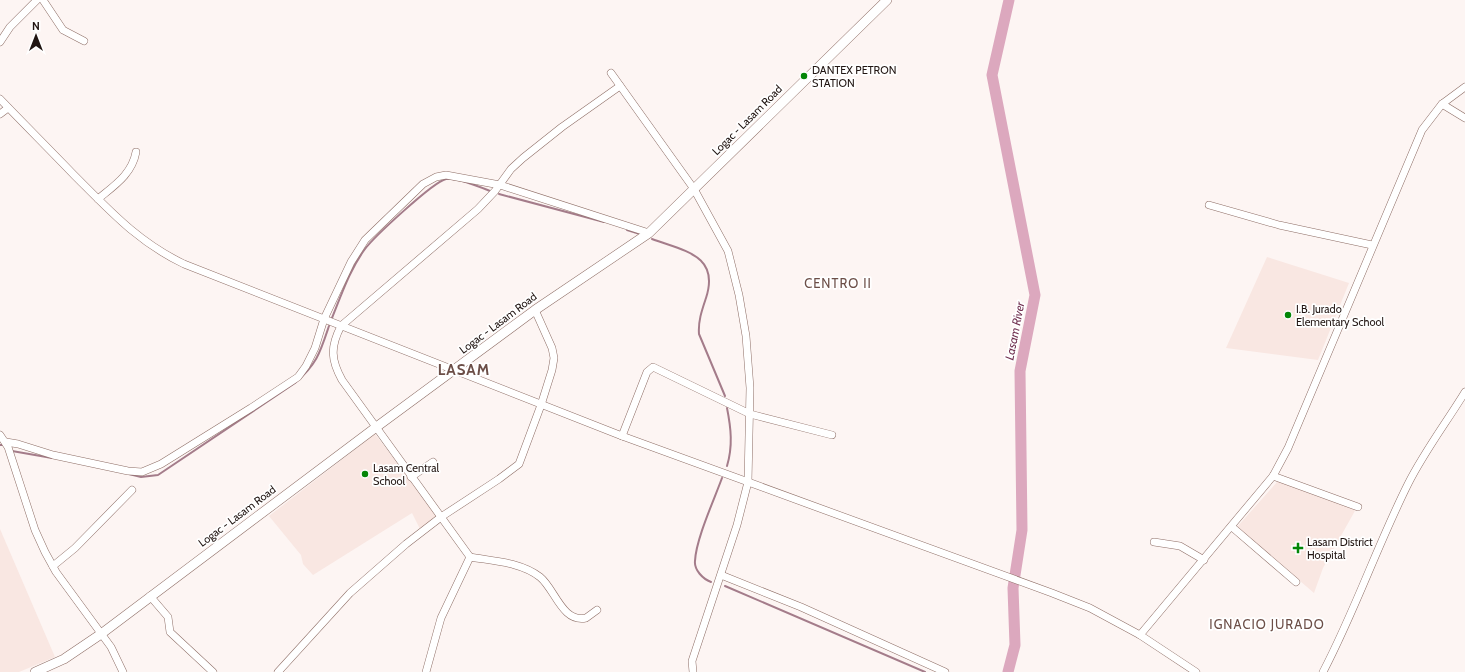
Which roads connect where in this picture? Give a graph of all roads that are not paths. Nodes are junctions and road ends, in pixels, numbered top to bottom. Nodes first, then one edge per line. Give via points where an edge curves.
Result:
1 (37, 0) edge
2 (43, 0) edge
3 (887, 0) edge
4 (84, 41) dead end
5 (0, 42) edge
6 (611, 73) dead end
7 (620, 86) junction
8 (1465, 87) edge
9 (0, 99) edge
10 (1442, 104) junction
11 (8, 108) junction
12 (0, 114) edge
13 (1465, 118) edge
14 (136, 152) dead end
15 (500, 186) junction
16 (694, 189) junction
17 (98, 199) junction
18 (1209, 205) dead end
19 (649, 233) junction
20 (1372, 244) junction
21 (535, 310) junction
22 (324, 319) junction
23 (341, 326) junction
24 (455, 370) junction
25 (1465, 392) edge
26 (541, 404) junction
27 (750, 414) junction
28 (375, 428) junction
29 (0, 435) edge
30 (832, 435) dead end
31 (622, 436) junction
32 (6, 442) junction
33 (433, 462) dead end
34 (1273, 476) junction
35 (411, 477) junction
36 (748, 482) junction
37 (132, 490) dead end
38 (1358, 507) dead end
39 (441, 517) junction
40 (1232, 527) junction
41 (1154, 542) dead end
42 (470, 557) junction
43 (1204, 560) junction
44 (53, 566) junction
45 (721, 575) junction
46 (1296, 582) dead end
47 (150, 596) junction
48 (597, 610) dead end
49 (101, 634) junction
50 (1140, 636) junction
51 (35, 672) edge
52 (123, 672) edge
53 (212, 672) edge
54 (278, 672) edge
55 (426, 672) edge
56 (693, 672) edge
57 (945, 672) edge
58 (1196, 672) edge
59 (1323, 672) edge

1 - 5 street via 10,26
2 - 4 street via 63,30
3 - 16 main road, Logac - Lasam Road
6 - 7 street
7 - 15 street via 523,158 511,169
7 - 16 street
8 - 10 street
9 - 11 street
10 - 13 street
10 - 20 street via 1422,130
11 - 12 street
11 - 17 street
14 - 17 street via 128,173
15 - 19 street
15 - 22 street via 446,175 423,184 365,240 351,262
15 - 23 street via 478,209
16 - 19 main road, Logac - Lasam Road
16 - 27 street via 728,250 740,295 747,351
17 - 22 street via 143,241 161,253
18 - 20 street via 1279,225
19 - 21 main road, Logac - Lasam Road
20 - 34 street via 1362,274
21 - 24 main road, Logac - Lasam Road
21 - 26 street via 554,358
22 - 23 street
22 - 32 street via 315,348 298,377 149,470 128,471
23 - 24 street
23 - 28 street via 333,350 334,364
24 - 26 street
24 - 28 main road, Logac - Lasam Road
25 - 59 street via 1420,461 1407,486
26 - 31 street
26 - 39 street via 519,464
27 - 30 street
27 - 31 street via 653,367 645,377
27 - 36 street
28 - 35 street
28 - 47 main road, Logac - Lasam Road
29 - 32 street
31 - 36 street
32 - 44 street via 35,530
33 - 35 street
34 - 38 street
34 - 40 street
35 - 39 street
36 - 45 street
36 - 50 street via 1052,593 1090,608
37 - 44 street via 75,548
39 - 42 street
39 - 54 street via 350,593
40 - 43 street
40 - 46 street
41 - 43 street via 1180,546
42 - 48 street via 529,570 548,585 563,609 574,617 586,618
42 - 55 street via 441,618
43 - 50 street
44 - 49 street
45 - 56 street via 692,661
45 - 57 street
47 - 49 main road, Logac - Lasam Road
47 - 53 street via 168,617 170,632
49 - 51 main road, Logac - Lasam Road via 64,659
49 - 52 street via 111,647
50 - 58 street

